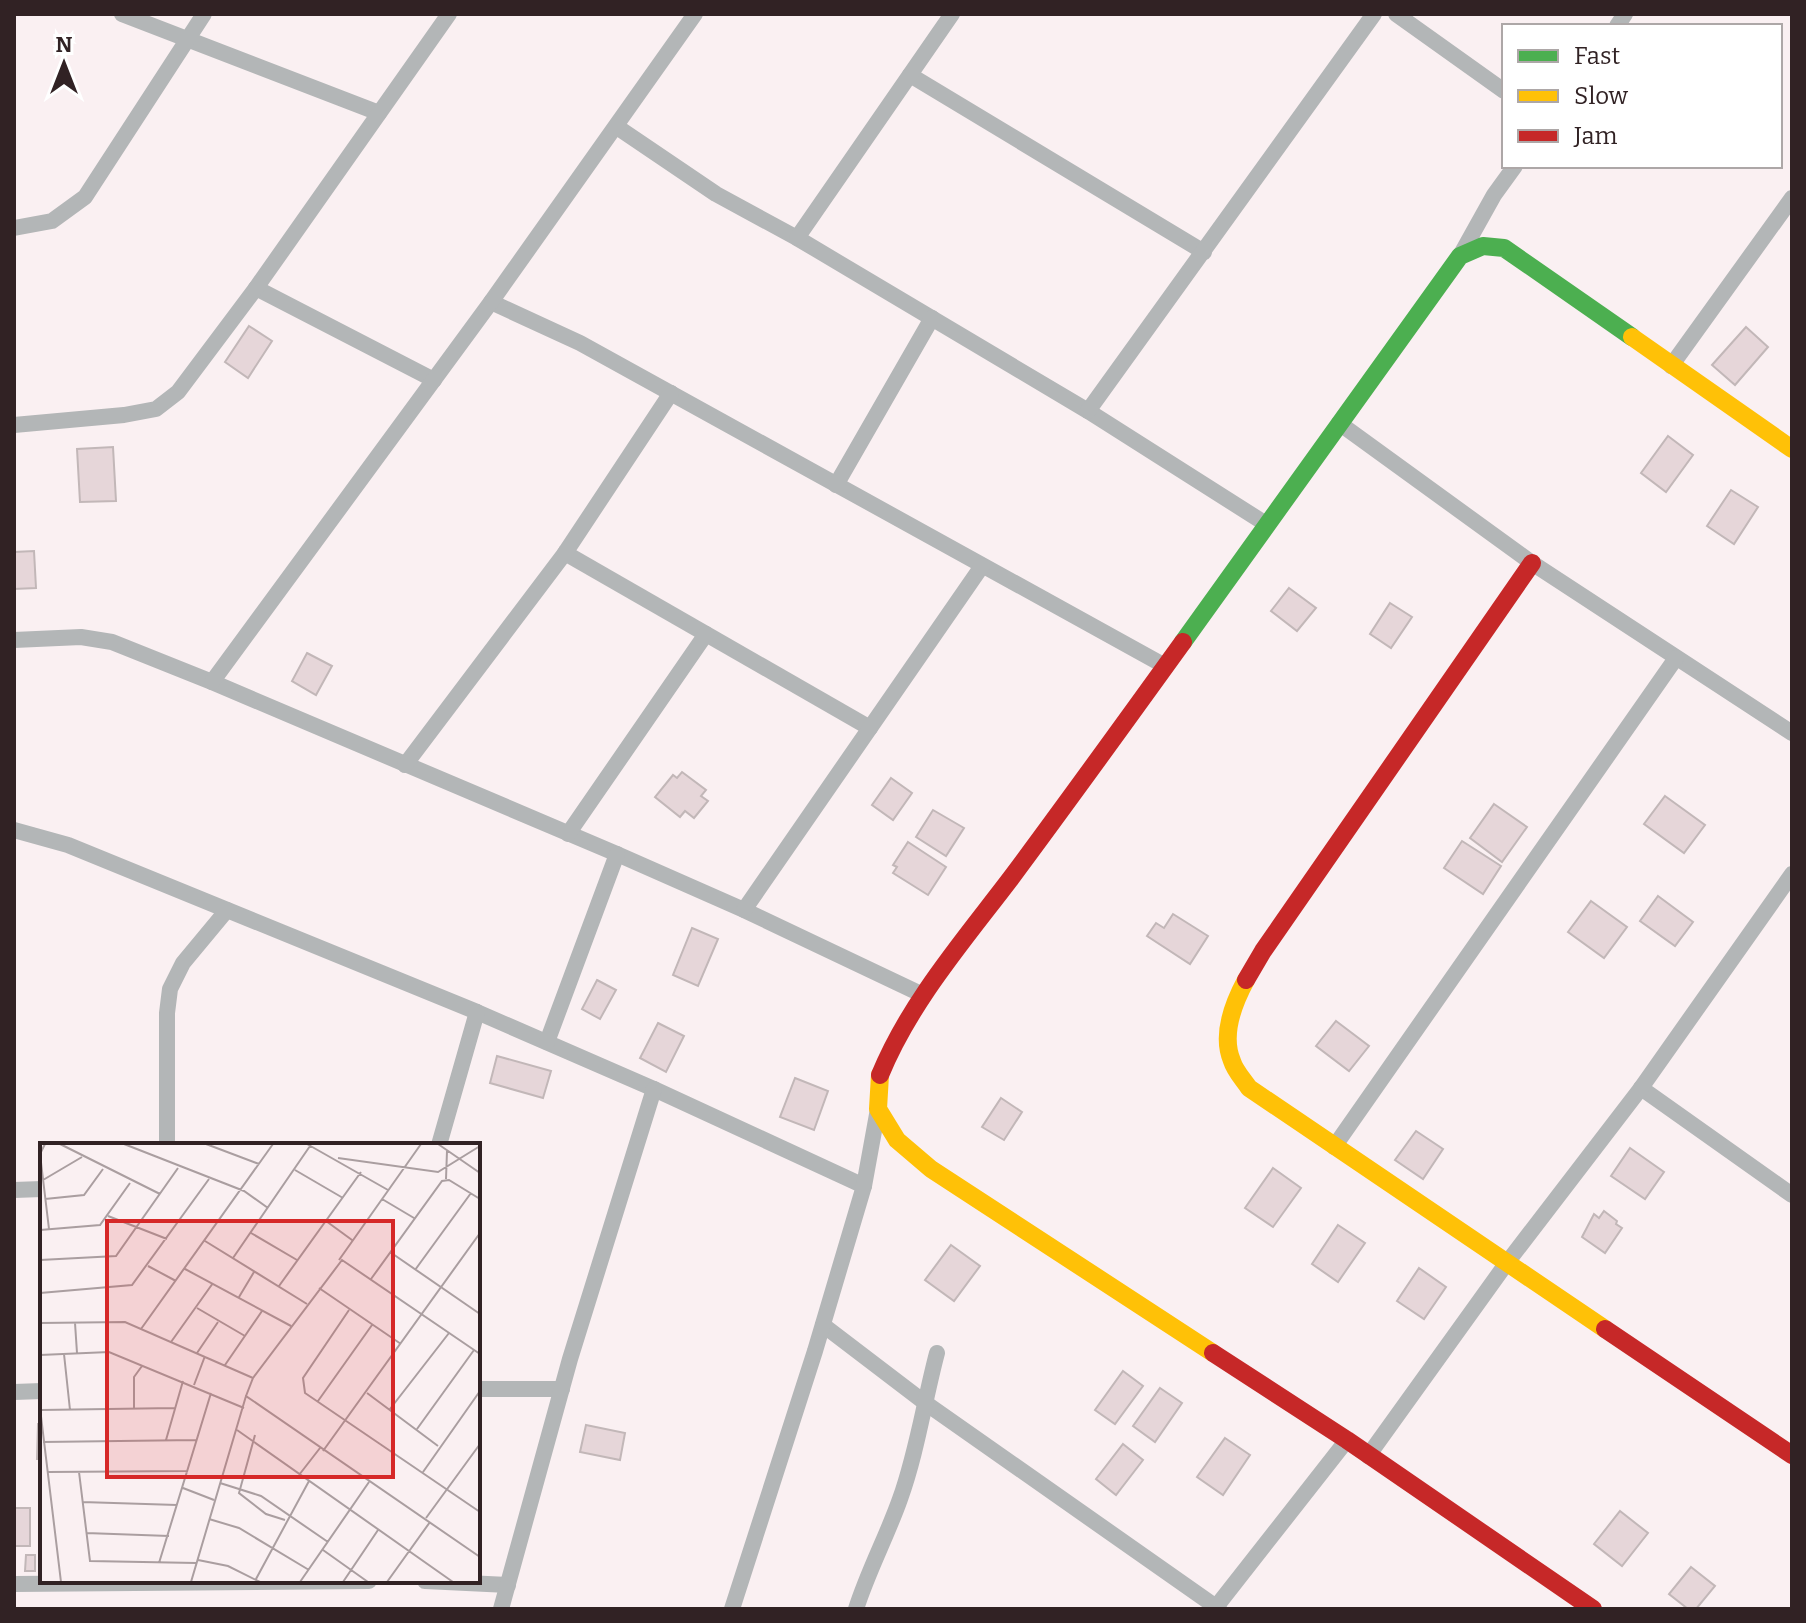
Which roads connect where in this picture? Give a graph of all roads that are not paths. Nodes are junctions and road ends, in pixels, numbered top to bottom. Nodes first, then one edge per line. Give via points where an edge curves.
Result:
1 (122, 14) edge
2 (204, 14) edge
3 (449, 14) edge
4 (695, 14) edge
5 (952, 14) edge
6 (1374, 14) edge
7 (1396, 14) edge
8 (187, 39) junction
9 (910, 75) junction
10 (1502, 90) edge
11 (379, 113) junction
12 (617, 127) junction
13 (1514, 168) edge
14 (1792, 200) edge
15 (14, 228) edge
16 (797, 238) junction
17 (1204, 252) junction
18 (1460, 256) junction
19 (256, 288) junction
20 (491, 302) junction
21 (932, 318) junction
22 (1671, 366) junction
23 (434, 380) junction
24 (671, 393) junction
25 (1088, 411) junction
26 (1339, 423) junction
27 (14, 425) edge
28 (1792, 449) edge
29 (836, 485) junction
30 (1266, 524) junction
31 (565, 553) junction
32 (1532, 563) junction
33 (982, 566) junction
34 (706, 634) junction
35 (14, 640) edge
36 (1676, 658) junction
37 (1165, 666) junction
38 (212, 682) junction
39 (870, 728) junction
40 (1792, 733) edge
41 (405, 765) junction
42 (14, 830) edge
43 (568, 834) junction
44 (617, 854) junction
45 (1792, 874) edge
46 (227, 910) junction
47 (744, 910) junction
48 (923, 995) junction
49 (477, 1012) junction
50 (547, 1042) junction
51 (1641, 1088) junction
52 (654, 1089) junction
53 (878, 1109) junction
54 (167, 1143) edge
55 (440, 1143) edge
56 (1334, 1147) junction
57 (864, 1186) junction
58 (40, 1189) edge
59 (14, 1190) edge
60 (1791, 1191) edge
61 (1506, 1264) junction
62 (823, 1325) junction
63 (937, 1353) dead end
64 (480, 1389) edge
65 (562, 1389) junction
66 (40, 1391) edge
67 (14, 1392) edge
68 (924, 1402) junction
69 (1347, 1440) junction
70 (1792, 1455) edge
71 (1368, 1456) junction
72 (132, 1583) edge
73 (466, 1583) edge
74 (14, 1584) edge
75 (508, 1585) junction
76 (1217, 1608) edge
77 (501, 1609) edge
78 (732, 1609) edge
79 (856, 1609) edge
80 (1593, 1609) edge

1 - 8 street
2 - 8 street
3 - 11 street
4 - 12 street
5 - 9 street
6 - 17 street
7 - 10 street
8 - 11 street
8 - 15 street via 85,197 52,221
9 - 16 street
9 - 17 street
11 - 19 street
12 - 16 street via 716,194
12 - 20 street
13 - 18 street
14 - 22 street
16 - 21 street
17 - 25 street
18 - 22 street via 1483,246 1504,248
18 - 26 street
19 - 23 street
19 - 27 street via 178,392 156,409
20 - 23 street
20 - 24 street
21 - 25 street
21 - 29 street
22 - 28 street
23 - 38 street
24 - 29 street
24 - 31 street
25 - 30 street
26 - 30 street
26 - 32 street
29 - 33 street
30 - 37 street
31 - 34 street
31 - 41 street
32 - 36 street
32 - 56 street via 1263,951 1229,1021 1230,1057 1249,1088
33 - 37 street
33 - 39 street
34 - 39 street
34 - 43 street
35 - 38 street via 81,637 112,642
36 - 40 street
36 - 56 street
37 - 48 street
38 - 41 street
39 - 47 street
41 - 43 street
42 - 46 street via 68,845
43 - 44 street
44 - 47 street
44 - 50 street
45 - 51 street
46 - 49 street
46 - 54 street via 183,963 170,989
47 - 48 street
48 - 53 street via 880,1076
49 - 50 street
49 - 55 street
50 - 52 street
51 - 60 street
51 - 61 street
52 - 57 street
52 - 65 street
53 - 57 street
53 - 69 street via 897,1140 931,1169
56 - 61 street
57 - 62 street
58 - 59 street
61 - 70 street
61 - 71 street
62 - 68 street
62 - 78 street
63 - 68 street
64 - 65 street
65 - 75 street
66 - 67 street
68 - 76 street
68 - 79 street via 900,1501
69 - 71 street
69 - 76 street
71 - 80 street
72 - 74 street
73 - 75 street
75 - 77 street

